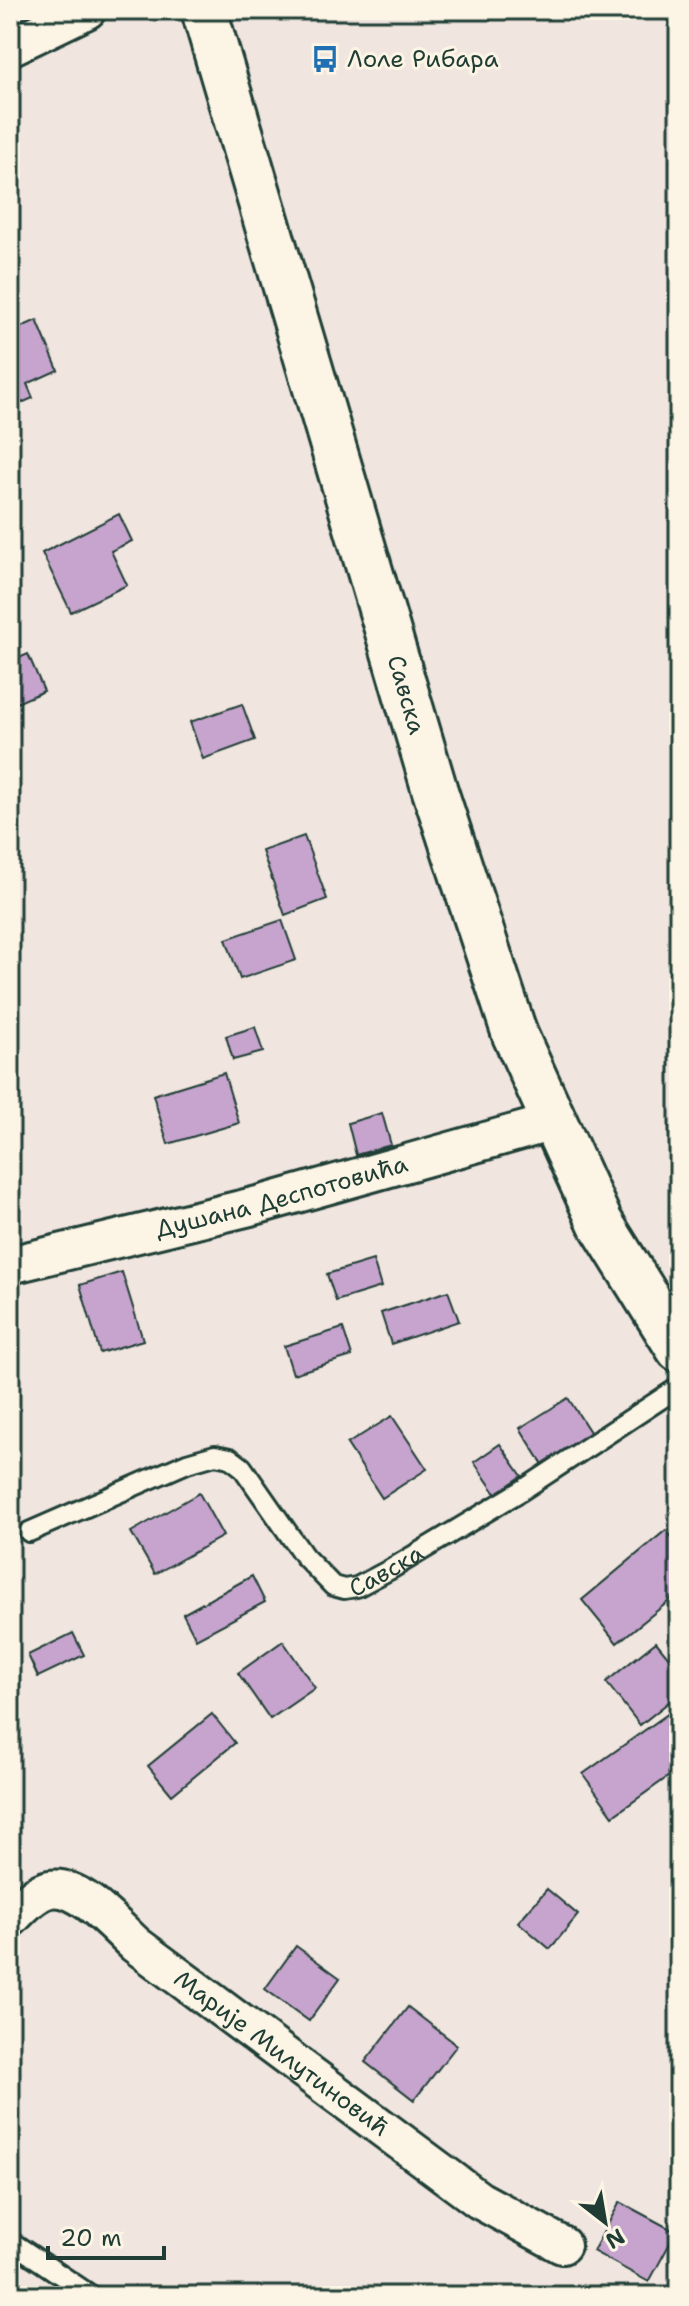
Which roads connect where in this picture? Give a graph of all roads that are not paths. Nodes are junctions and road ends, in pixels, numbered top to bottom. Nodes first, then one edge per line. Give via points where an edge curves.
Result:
1 (87, 10) edge
2 (204, 10) edge
3 (10, 47) edge
4 (553, 1122) junction
5 (10, 1265) edge
6 (679, 1349) edge
7 (679, 1387) edge
8 (29, 1532) dead end
9 (10, 1919) edge
10 (10, 2241) edge
11 (562, 2245) dead end
12 (92, 2296) edge

1 - 3 street
2 - 4 street, Савска via 435,791 515,1035
4 - 5 street, Душана Деспотовића via 258,1205
4 - 6 street, Савска via 600,1222
7 - 8 lane, Савска via 521,1491 357,1587 333,1586 304,1556 242,1467 215,1455
9 - 11 street, Марије Милутиновић via 41,1893 69,1889 136,1945 479,2200
10 - 12 lane

